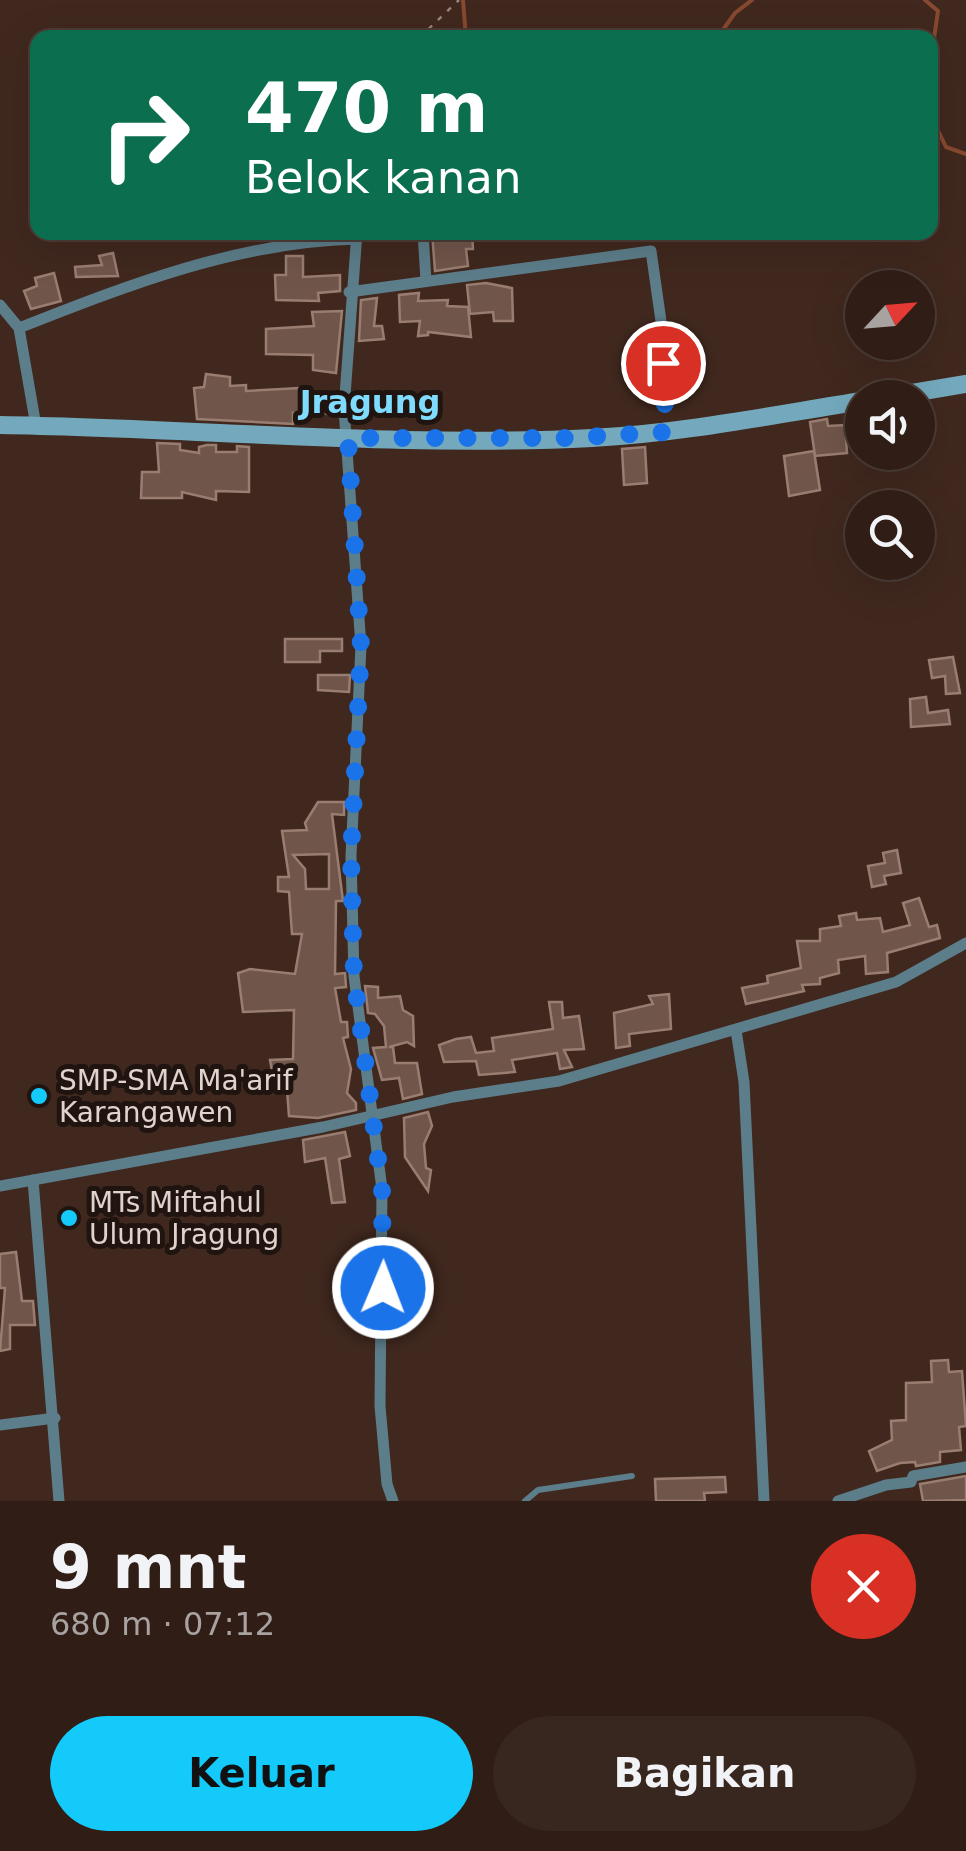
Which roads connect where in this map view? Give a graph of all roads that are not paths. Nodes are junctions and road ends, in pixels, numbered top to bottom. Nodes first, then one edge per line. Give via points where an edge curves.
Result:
1 (316, 240) edge
2 (356, 240) edge
3 (423, 240) edge
4 (426, 282) junction
5 (349, 292) junction
6 (0, 305) edge
7 (19, 328) junction
8 (662, 328) road end
9 (966, 384) edge
10 (935, 389) edge
11 (845, 404) edge
12 (0, 425) edge
13 (36, 426) junction
14 (348, 438) junction
15 (966, 943) edge
16 (736, 1030) junction
17 (374, 1116) junction
18 (33, 1180) junction
19 (0, 1186) edge
20 (55, 1418) junction
21 (0, 1425) edge
22 (966, 1466) edge
23 (632, 1476) dead end
24 (59, 1501) edge
25 (393, 1501) edge
26 (525, 1501) edge
27 (764, 1501) edge
28 (838, 1501) edge

1 - 7 street via 232,253
2 - 5 street
3 - 4 street
4 - 5 street
4 - 8 street via 651,251
5 - 14 street
6 - 7 street
7 - 13 street
9 - 10 main road
11 - 14 main road via 666,432
12 - 13 main road
13 - 14 main road
14 - 17 street via 361,663 351,856 354,976
15 - 16 street via 896,982
16 - 17 street via 559,1081
16 - 27 street
17 - 18 street
17 - 25 street via 384,1255 380,1406
18 - 19 street
18 - 20 street
20 - 21 street
20 - 24 street
22 - 28 street
23 - 26 lane via 538,1490

